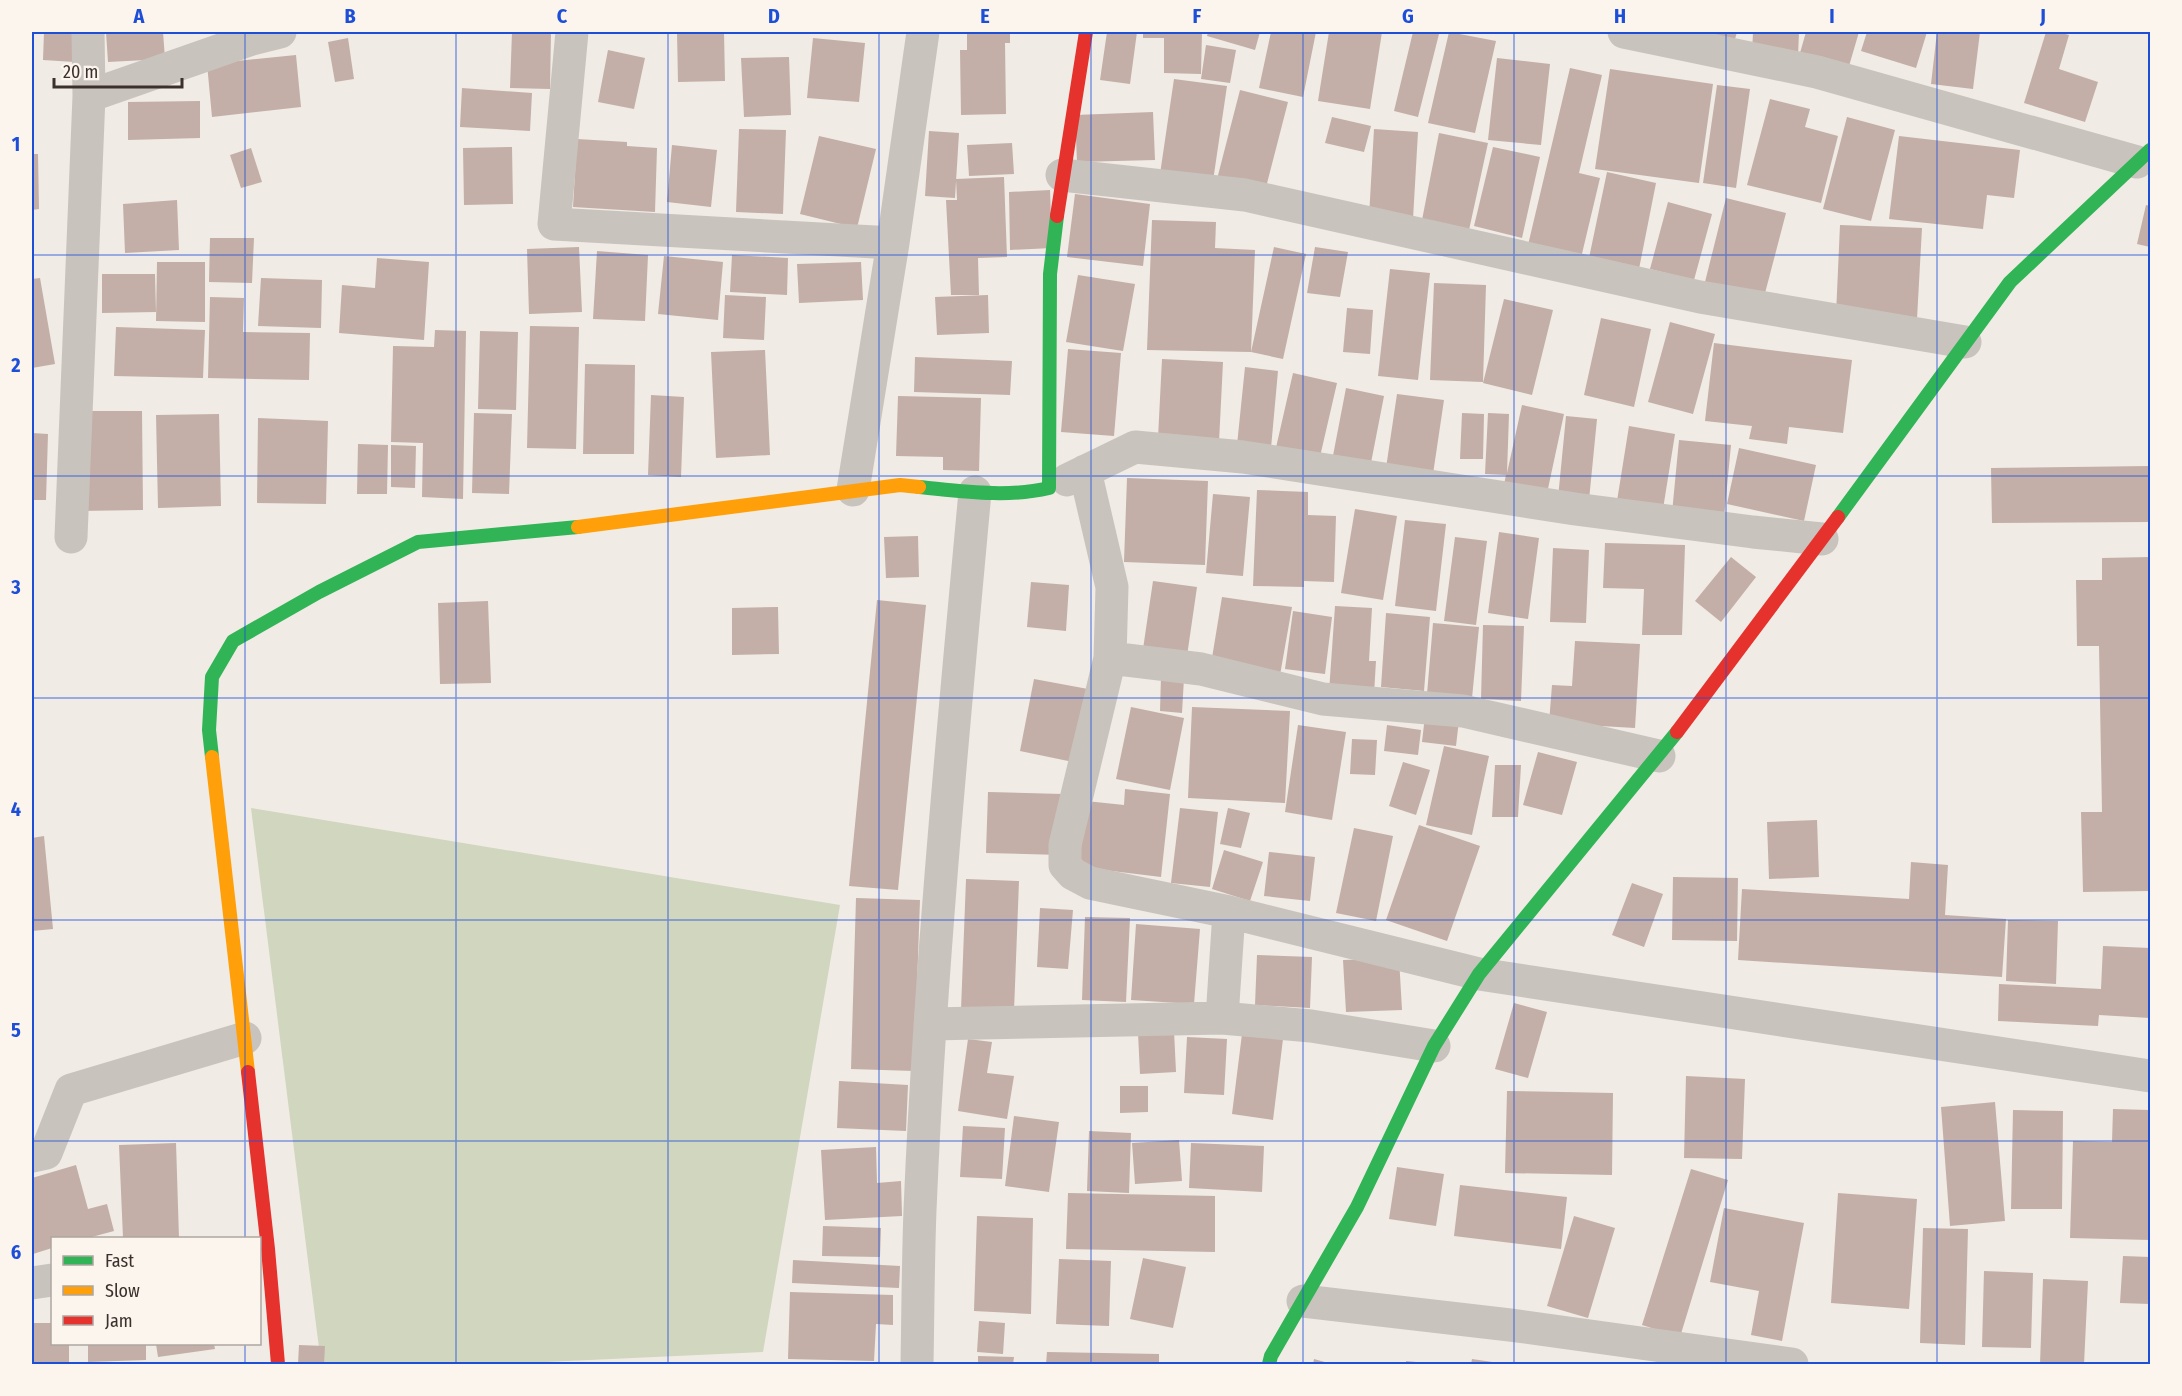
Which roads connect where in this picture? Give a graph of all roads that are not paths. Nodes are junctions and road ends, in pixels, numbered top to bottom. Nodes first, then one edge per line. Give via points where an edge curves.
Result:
1 (88, 32) edge
2 (280, 32) edge
3 (572, 32) edge
4 (923, 32) edge
5 (1086, 32) edge
6 (1624, 32) edge
7 (89, 96) junction
8 (2144, 156) edge
9 (1062, 175) junction
10 (893, 243) junction
11 (1965, 342) junction
12 (1085, 471) junction
13 (1049, 488) junction
14 (853, 490) junction
15 (975, 492) junction
16 (71, 537) dead end
17 (1822, 539) junction
18 (1110, 658) junction
19 (1659, 756) junction
20 (1229, 912) junction
21 (1479, 974) junction
22 (1222, 1018) junction
23 (930, 1024) junction
24 (245, 1038) junction
25 (1434, 1046) junction
26 (2151, 1076) edge
27 (32, 1156) edge
28 (264, 1250) edge
29 (51, 1280) edge
30 (32, 1283) edge
31 (1303, 1301) junction
32 (278, 1365) edge
33 (917, 1365) edge
34 (1269, 1365) edge
35 (1792, 1365) edge

1 - 7 street
2 - 7 street
3 - 10 street via 554,224
4 - 10 street
5 - 9 street
6 - 8 street via 1817,72
7 - 16 street
8 - 11 street via 2010,282
9 - 11 street via 1245,195 1700,297
9 - 13 street via 1050,273
10 - 14 street
11 - 17 street
12 - 13 street
12 - 17 street via 1135,447 1243,457 1575,508
12 - 18 street via 1112,587
13 - 15 street via 1032,492
14 - 15 street via 900,485
14 - 24 street via 538,532 418,542 233,641 212,677 209,730
15 - 23 street
17 - 19 street
18 - 19 street via 1201,669 1323,699 1463,711
18 - 20 street via 1065,845 1065,865 1090,883
19 - 21 street
20 - 21 street
20 - 22 street
21 - 25 street
21 - 26 street
22 - 23 street
22 - 25 street via 1311,1026
23 - 33 street
24 - 27 street via 72,1090 46,1153
24 - 28 street
25 - 31 street via 1358,1207
28 - 32 street
29 - 30 street
31 - 34 street
31 - 35 street via 1510,1325

